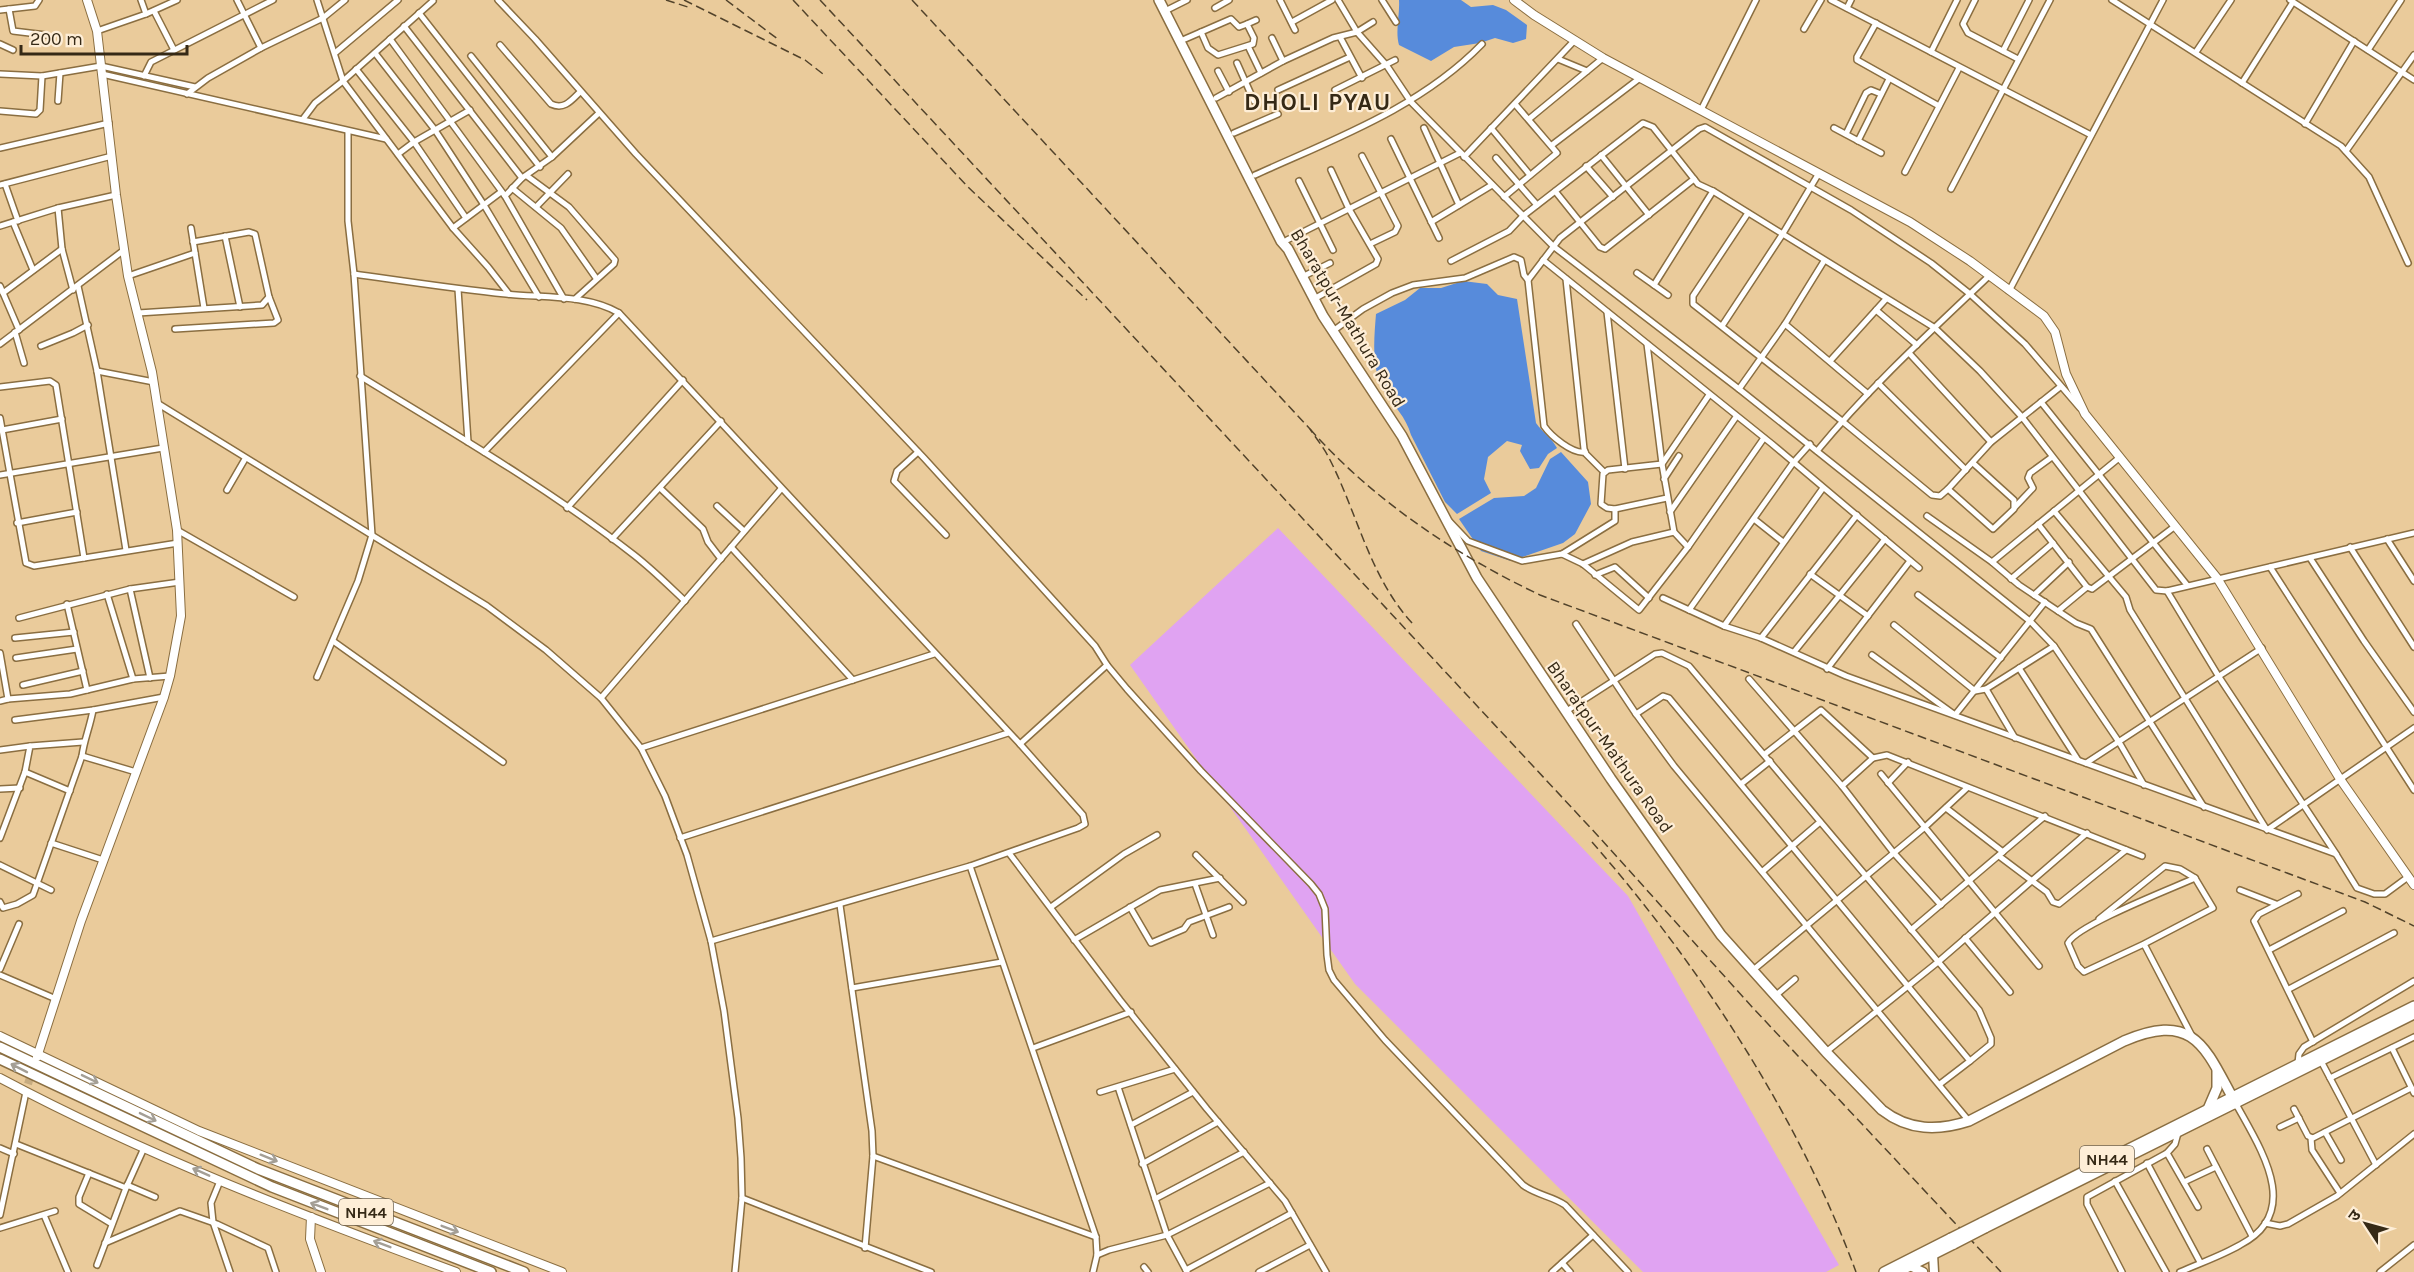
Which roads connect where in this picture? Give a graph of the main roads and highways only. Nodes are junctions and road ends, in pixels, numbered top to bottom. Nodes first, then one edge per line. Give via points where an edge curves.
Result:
1 (1158, 0) edge
2 (1167, 5) edge
3 (1189, 54) junction
4 (1287, 244) junction
5 (2414, 1006) edge
6 (2414, 1014) edge
7 (0, 1047) edge
8 (0, 1059) edge
9 (2216, 1065) junction
10 (2234, 1100) junction
11 (2208, 1109) junction
12 (1983, 1226) junction
13 (1952, 1241) junction
14 (1933, 1254) junction
15 (1910, 1266) junction
16 (491, 1272) edge
17 (524, 1272) edge
18 (1884, 1272) edge
19 (1898, 1272) edge
20 (1923, 1272) edge
21 (1934, 1272) edge

1 - 3 highway, Bharatpur-Mathura Road
2 - 3 highway, Bharatpur-Mathura Road
3 - 4 highway, Bharatpur-Mathura Road via 1216,98
3 - 4 highway, Bharatpur-Mathura Road via 1281,241
4 - 9 highway, Bharatpur-Mathura Road via 1333,331 1402,436 1483,588 1565,712 1708,920 1882,1110 1921,1128 1944,1128 1970,1121 2136,1036 2163,1030 2193,1038
5 - 10 highway, NH44
6 - 10 highway, NH44
7 -> 17 highway, NH44 via 258,1169
16 -> 8 highway, NH44 via 243,1174
9 - 10 highway
9 - 11 highway via 2217,1088
10 - 11 highway, NH44
10 - 12 highway, NH44 via 2178,1133
11 - 12 highway, NH44
12 - 13 highway, NH44, bridge
13 - 14 highway, NH44
13 - 18 highway, NH44
14 - 15 highway, NH44
14 - 21 main road
15 - 19 highway, NH44
15 - 20 main road

